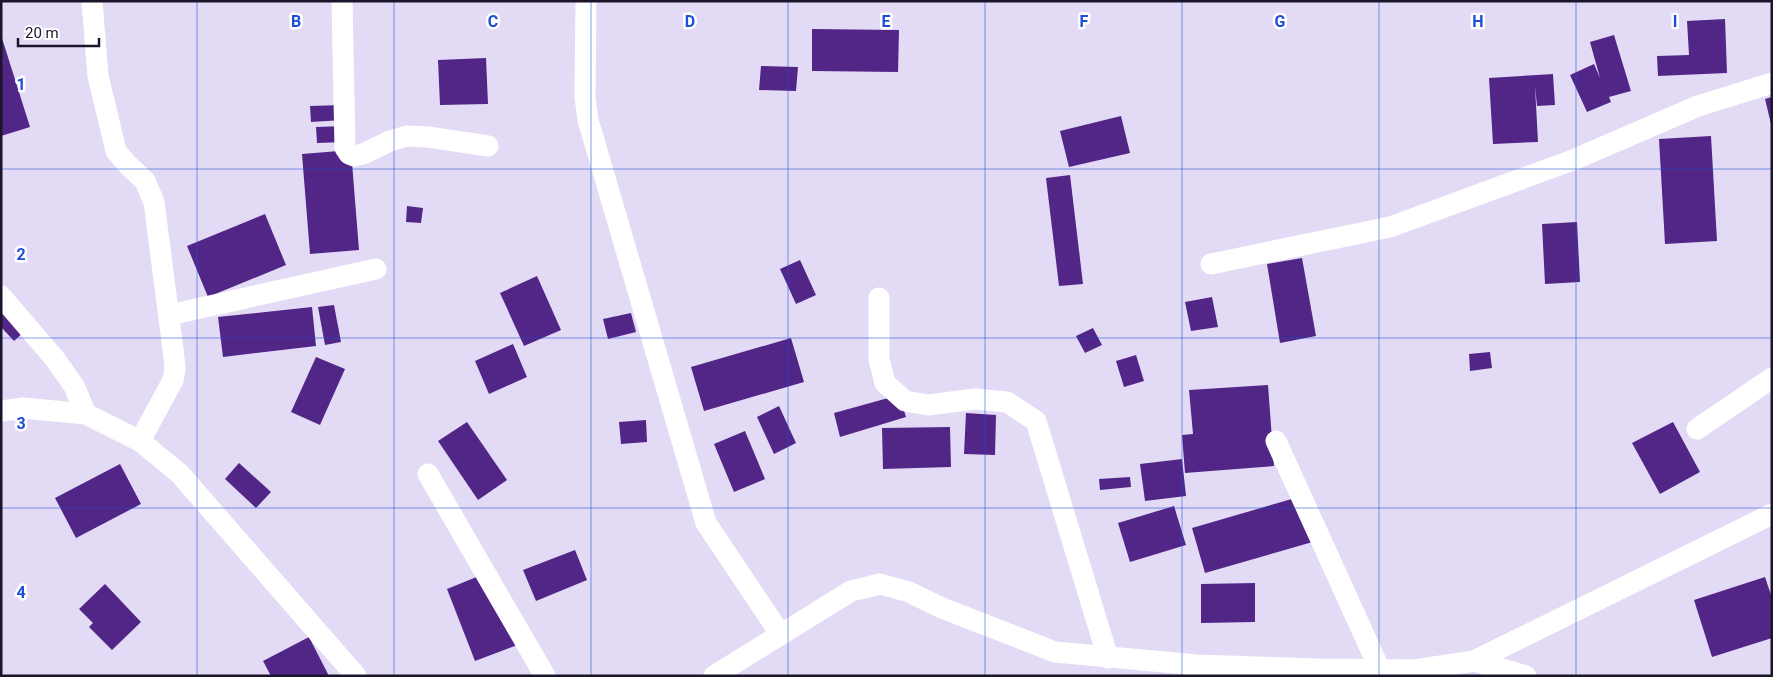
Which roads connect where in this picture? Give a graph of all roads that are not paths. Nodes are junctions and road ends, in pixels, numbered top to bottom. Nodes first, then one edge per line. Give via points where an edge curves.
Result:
1 (92, 1) edge
2 (342, 1) edge
3 (586, 1) edge
4 (1772, 83) edge
5 (488, 146) dead end
6 (1211, 264) dead end
7 (376, 269) dead end
8 (1, 296) edge
9 (879, 298) dead end
10 (169, 315) junction
11 (1772, 378) edge
12 (1, 411) edge
13 (86, 414) junction
14 (1697, 429) dead end
15 (140, 442) junction
16 (1276, 442) dead end
17 (428, 474) dead end
18 (1772, 514) edge
19 (781, 635) junction
20 (1108, 658) junction
21 (1474, 661) junction
22 (1380, 670) junction
23 (1412, 673) edge
24 (356, 676) edge
25 (545, 676) edge
26 (714, 676) edge
27 (1526, 676) edge

1 - 10 street via 98,76 116,151 145,181 154,202
2 - 5 street via 345,148 349,154 363,154 407,136
3 - 19 street via 585,97 588,120 706,523
4 - 6 street via 1698,106 1573,160 1390,227
7 - 10 street
8 - 13 street via 55,359 74,386
9 - 20 street via 879,359 885,383 905,401 928,405 975,399 1007,402 1036,421
10 - 15 street via 175,370
11 - 14 street
12 - 13 street via 23,408
13 - 15 street
15 - 24 street via 180,474
16 - 22 street
17 - 25 street
18 - 21 street
19 - 20 street via 851,591 880,584 909,592 1056,652
19 - 26 street
20 - 22 street via 1197,665
21 - 23 street
21 - 27 street
22 - 23 street

